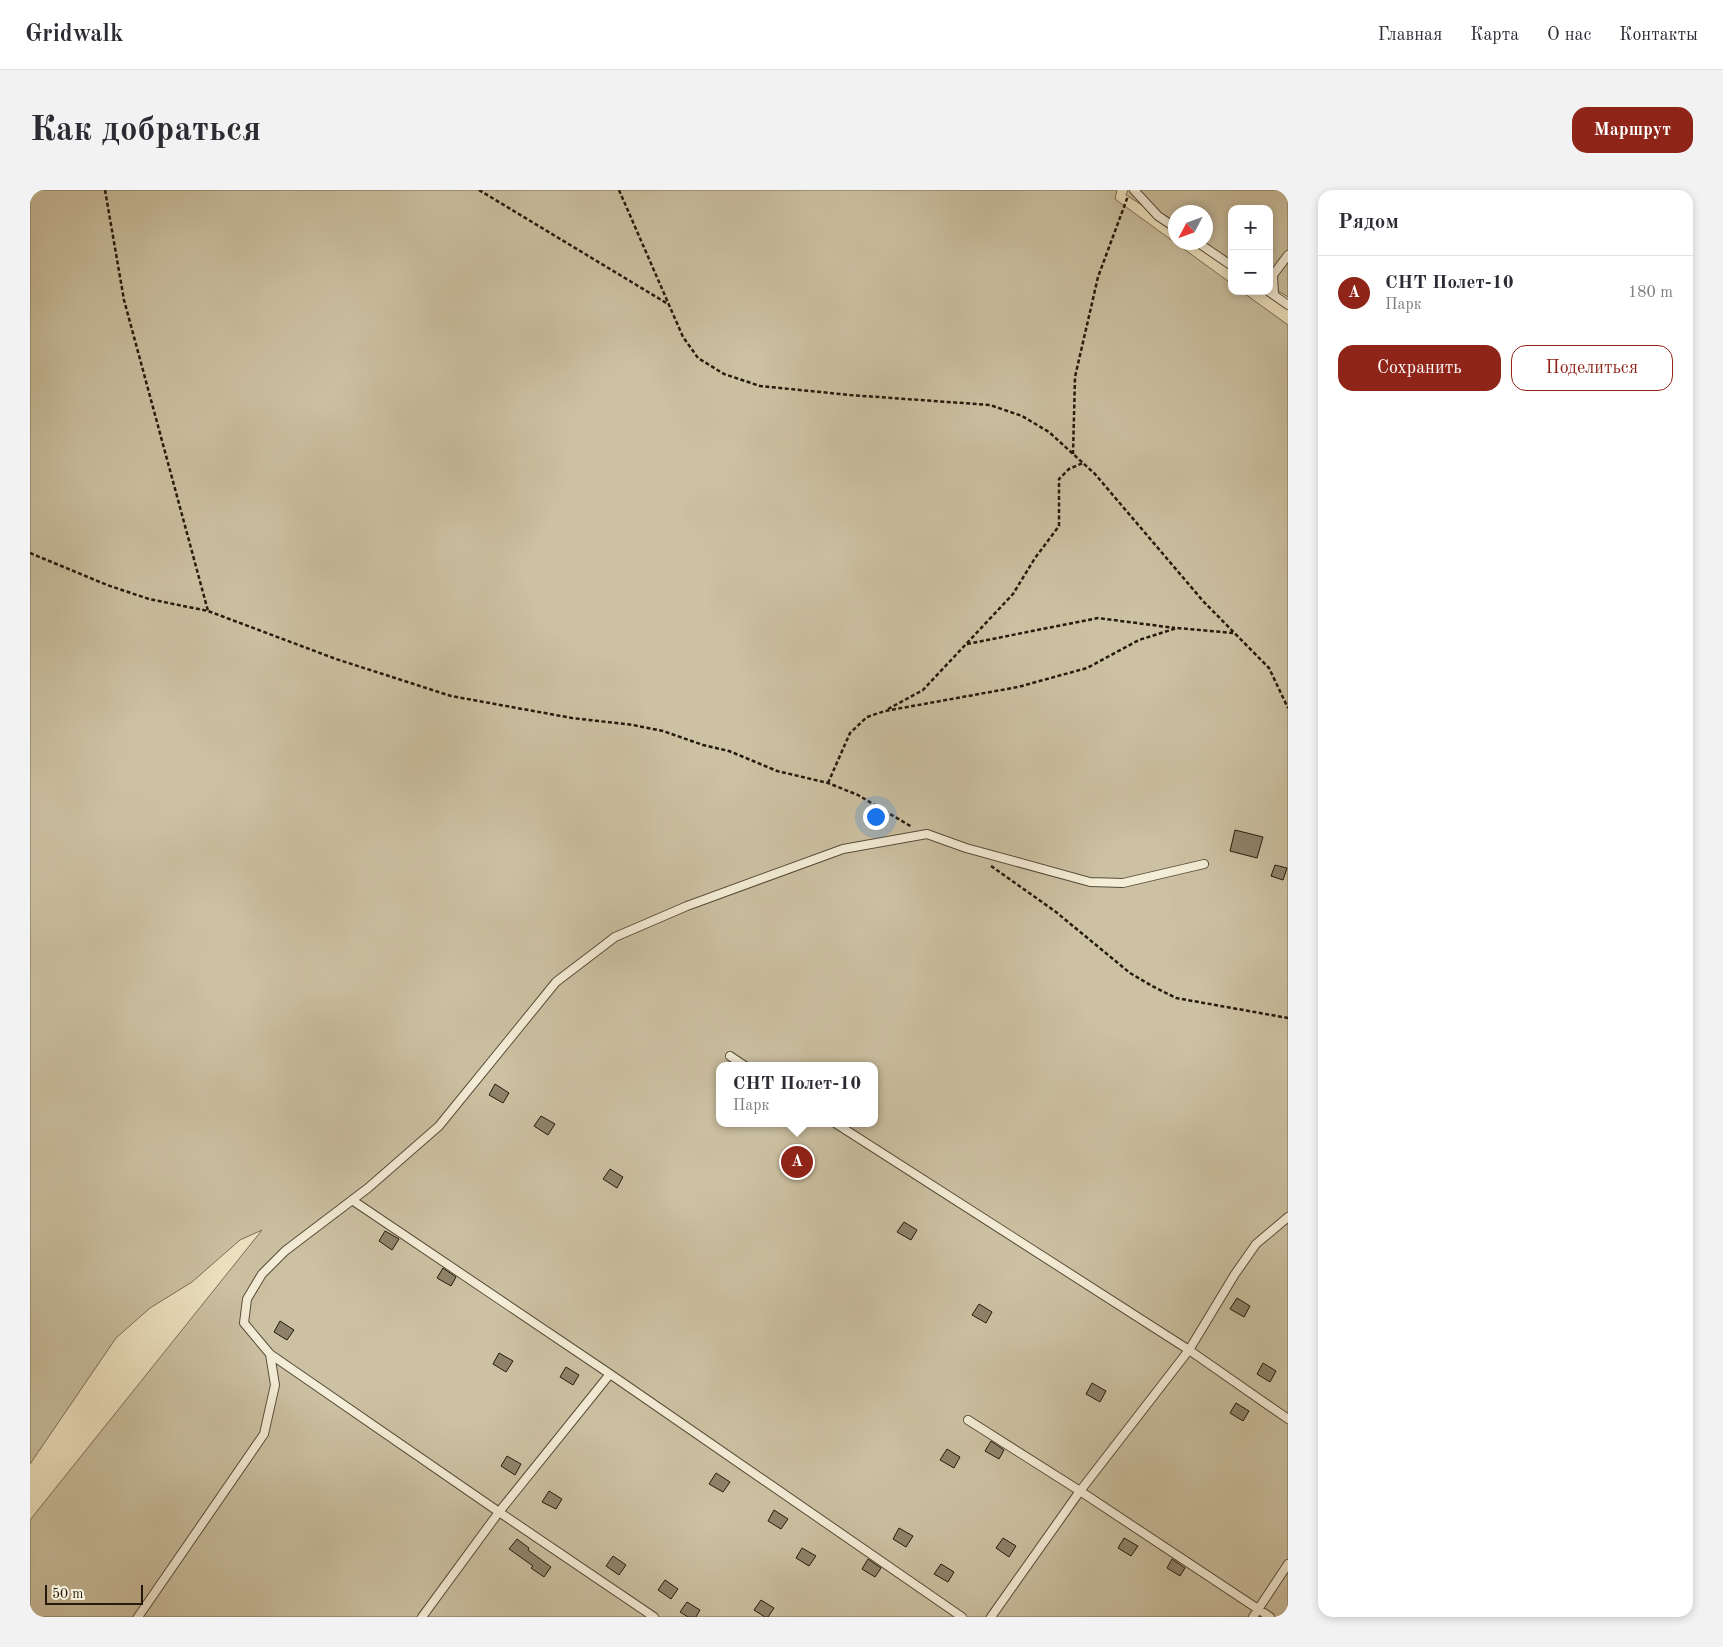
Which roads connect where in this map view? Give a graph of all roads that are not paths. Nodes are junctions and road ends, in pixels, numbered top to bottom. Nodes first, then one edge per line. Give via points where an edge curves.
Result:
1 (1132, 190) edge
2 (1168, 223) edge
3 (1209, 250) edge
4 (1288, 255) edge
5 (1228, 263) edge
6 (1273, 275) edge
7 (1273, 294) edge
8 (1288, 305) edge
9 (1204, 864) dead end
10 (730, 1056) dead end
11 (739, 1062) edge
12 (841, 1127) edge
13 (352, 1200) junction
14 (1288, 1218) edge
15 (1189, 1350) junction
16 (270, 1354) junction
17 (610, 1374) junction
18 (1288, 1419) edge
19 (968, 1420) dead end
20 (1080, 1491) junction
21 (498, 1512) junction
22 (1288, 1564) edge
23 (1259, 1610) junction
24 (138, 1617) edge
25 (422, 1617) edge
26 (654, 1617) edge
27 (962, 1617) edge
28 (991, 1617) edge
29 (1253, 1617) edge
30 (1270, 1617) edge

1 - 2 lane
3 - 5 lane
4 - 6 lane
7 - 8 lane
9 - 13 lane via 1123,883 1090,882 927,834 843,849 687,906 615,937 556,982 439,1126
10 - 11 lane
12 - 15 lane
13 - 16 lane via 286,1251 262,1274 247,1299 244,1323
13 - 17 lane
14 - 15 lane via 1256,1244
15 - 18 lane
15 - 20 lane
16 - 21 lane
16 - 24 lane via 275,1385 264,1434
17 - 21 lane
17 - 27 lane
19 - 20 lane
20 - 23 lane
20 - 28 lane
21 - 25 lane
21 - 26 lane
22 - 23 lane
23 - 29 lane
23 - 30 lane

